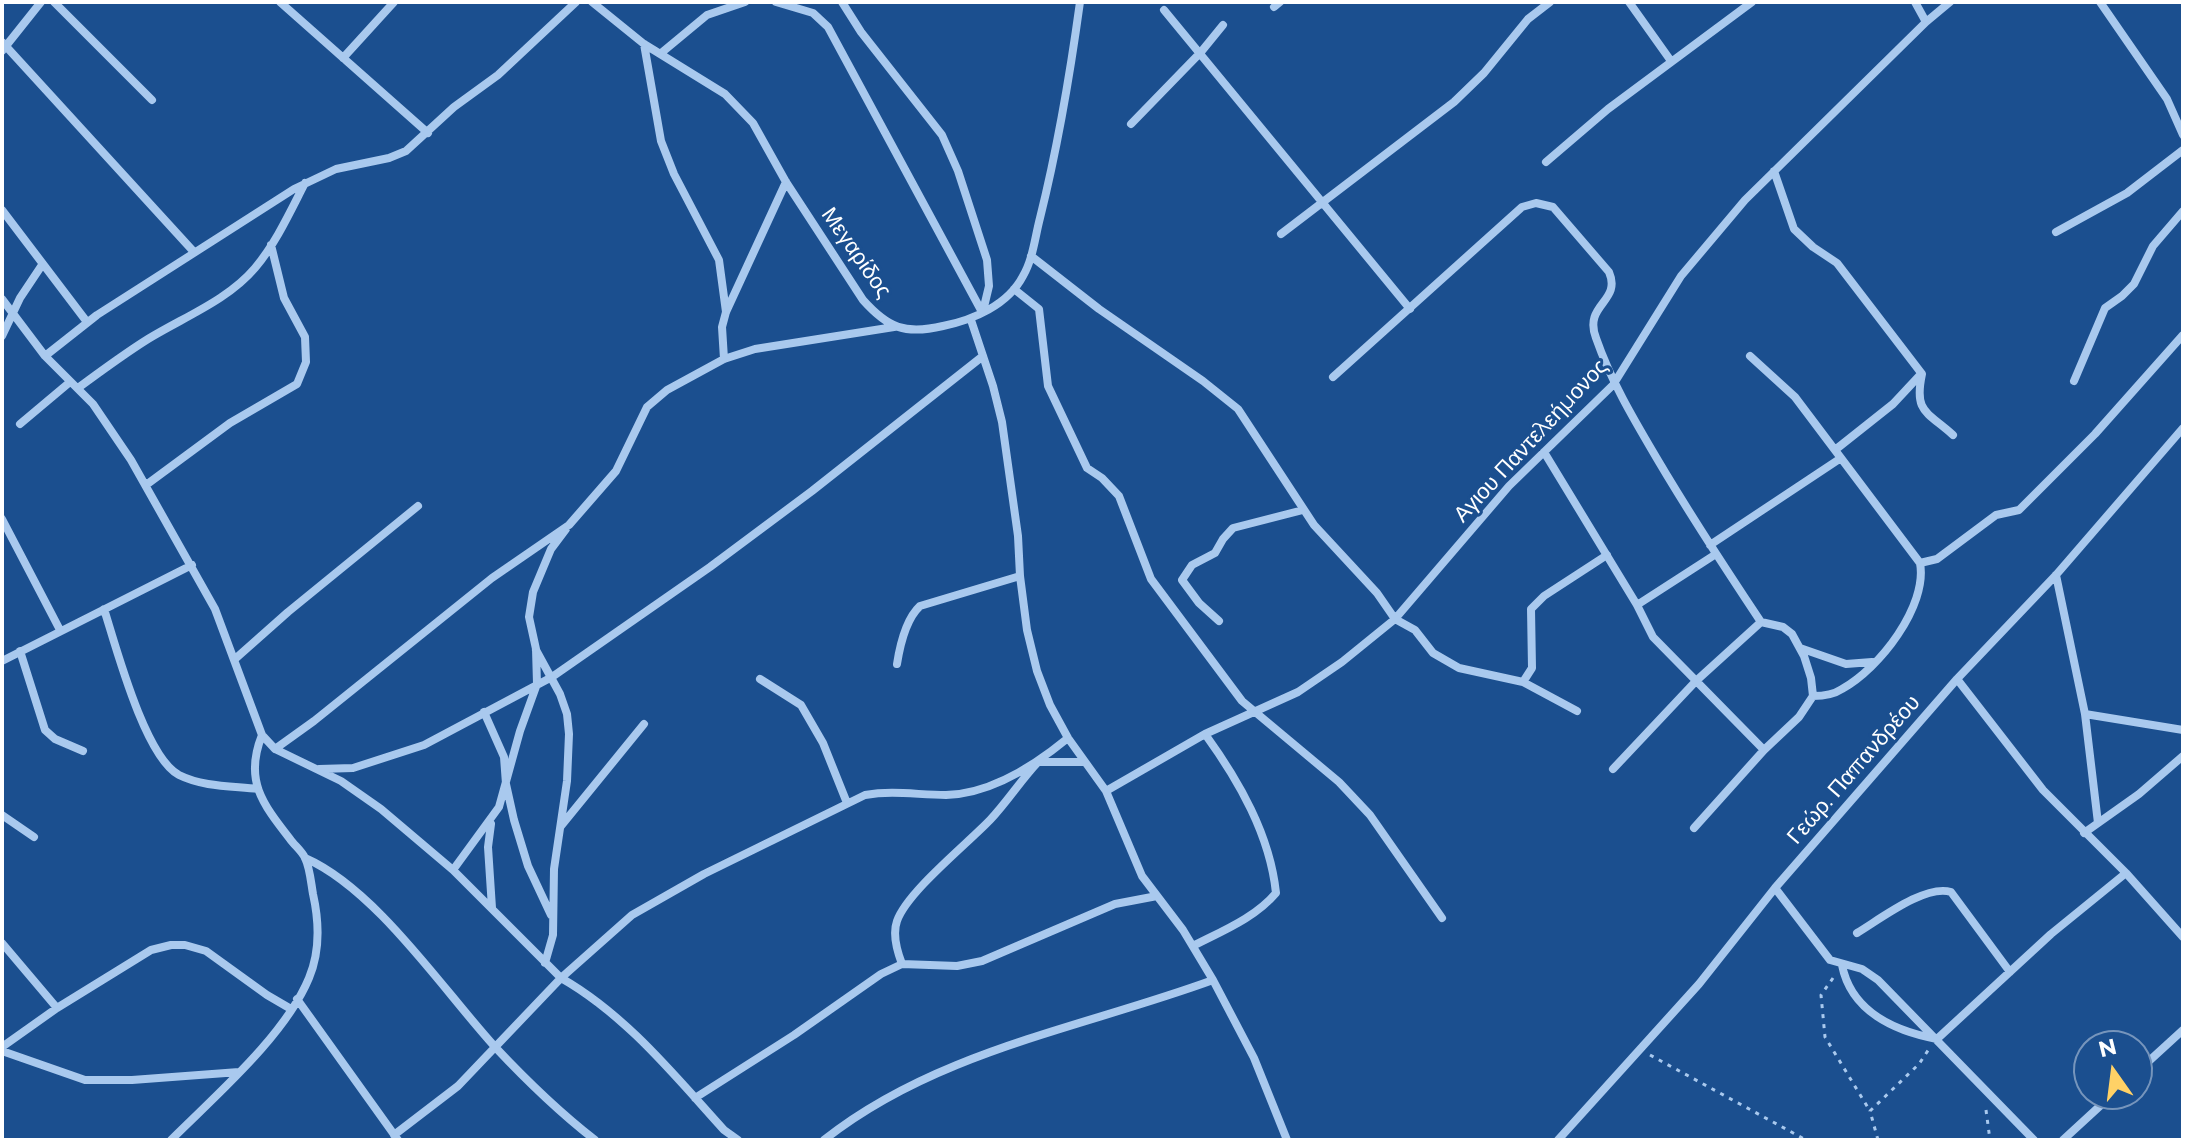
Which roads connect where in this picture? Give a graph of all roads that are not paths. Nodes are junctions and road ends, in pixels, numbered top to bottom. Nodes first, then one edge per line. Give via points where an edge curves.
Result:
1 (41, 2) edge
2 (54, 2) edge
3 (280, 2) edge
4 (394, 2) edge
5 (576, 2) edge
6 (745, 2) edge
7 (776, 2) edge
8 (842, 2) edge
9 (1080, 2) edge
10 (1550, 2) edge
11 (1629, 2) edge
12 (1752, 2) edge
13 (1915, 2) edge
14 (1950, 2) edge
15 (2100, 2) edge
16 (598, 4) edge
17 (1164, 10) dead end
18 (1926, 22) junction
19 (1223, 25) dead end
20 (644, 44) junction
21 (3, 46) edge
22 (1201, 52) junction
23 (660, 54) junction
24 (343, 58) junction
25 (1671, 61) junction
26 (152, 100) dead end
27 (1131, 124) dead end
28 (428, 133) junction
29 (2183, 135) edge
30 (2183, 150) edge
31 (1546, 162) dead end
32 (1774, 171) junction
33 (786, 182) junction
34 (306, 183) junction
35 (1321, 202) junction
36 (2, 210) edge
37 (2181, 214) edge
38 (2183, 227) edge
39 (2056, 232) dead end
40 (1281, 234) dead end
41 (271, 245) junction
42 (194, 252) junction
43 (1031, 256) junction
44 (42, 265) junction
45 (1014, 289) junction
46 (2, 299) edge
47 (1410, 309) junction
48 (726, 312) junction
49 (982, 312) junction
50 (14, 313) junction
51 (971, 320) junction
52 (87, 322) junction
53 (894, 327) junction
54 (2183, 335) edge
55 (2, 336) edge
56 (45, 356) junction
57 (983, 356) junction
58 (1750, 356) dead end
59 (724, 359) junction
60 (1922, 374) junction
61 (1333, 377) dead end
62 (2074, 381) dead end
63 (74, 385) junction
64 (1613, 385) junction
65 (20, 424) dead end
66 (2183, 428) edge
67 (1953, 435) dead end
68 (1544, 452) junction
69 (1838, 454) junction
70 (146, 485) junction
71 (418, 506) dead end
72 (1303, 510) junction
73 (2, 519) edge
74 (569, 525) junction
75 (1710, 545) junction
76 (1716, 554) junction
77 (1607, 555) junction
78 (1920, 563) junction
79 (192, 565) junction
80 (2056, 575) junction
81 (1020, 576) junction
82 (1637, 605) junction
83 (104, 609) junction
84 (1395, 619) junction
85 (1219, 621) dead end
86 (1761, 622) junction
87 (60, 630) junction
88 (1800, 648) junction
89 (536, 649) junction
90 (20, 651) junction
91 (235, 659) junction
92 (2, 661) edge
93 (1876, 661) junction
94 (897, 664) dead end
95 (552, 677) junction
96 (760, 679) dead end
97 (1957, 679) junction
98 (1696, 681) junction
99 (1523, 682) junction
100 (537, 684) junction
101 (1813, 696) junction
102 (1254, 710) junction
103 (1577, 711) dead end
104 (484, 712) junction
105 (2085, 714) junction
106 (644, 724) dead end
107 (2183, 730) edge
108 (1205, 734) junction
109 (262, 735) junction
110 (1068, 738) junction
111 (275, 749) junction
112 (1764, 750) junction
113 (83, 751) dead end
114 (2183, 756) edge
115 (1038, 762) junction
116 (1083, 762) junction
117 (316, 769) junction
118 (1613, 769) dead end
119 (506, 784) junction
120 (258, 789) junction
121 (1106, 791) junction
122 (847, 803) junction
123 (2, 815) edge
124 (492, 819) junction
125 (2098, 823) junction
126 (560, 826) junction
127 (1694, 828) dead end
128 (2084, 833) junction
129 (34, 837) dead end
130 (305, 858) junction
131 (453, 870) junction
132 (2126, 873) junction
133 (1775, 888) junction
134 (1157, 896) junction
135 (492, 908) junction
136 (1442, 918) dead end
137 (553, 921) junction
138 (1857, 933) dead end
139 (2183, 937) edge
140 (2, 943) edge
141 (1193, 946) junction
142 (545, 963) junction
143 (902, 964) junction
144 (1842, 965) junction
145 (2010, 972) junction
146 (561, 978) junction
147 (1213, 980) junction
148 (297, 999) junction
149 (57, 1008) junction
150 (291, 1009) junction
151 (2183, 1030) edge
152 (1937, 1039) junction
153 (495, 1047) junction
154 (2, 1049) edge
155 (2153, 1057) edge
156 (239, 1072) junction
157 (695, 1098) junction
158 (2096, 1110) edge
159 (396, 1138) edge
160 (171, 1140) edge
161 (595, 1140) edge
162 (738, 1140) edge
163 (824, 1140) edge
164 (1287, 1140) edge
165 (1558, 1140) edge
166 (2034, 1140) edge
167 (2063, 1140) edge

1 - 21 street
2 - 26 street
3 - 24 street
4 - 24 street
5 - 28 street
6 - 23 street via 707,15
7 - 49 street via 813,13 828,27
8 - 49 street via 942,135 953,159 987,260 989,286
9 - 43 street, Μεγαρίδος via 1056,155
10 - 35 street via 1528,19 1454,102
11 - 25 street
12 - 25 street
13 - 18 street
14 - 18 street, Αγιου Παντελεήμονος
15 - 29 street via 2167,99
16 - 20 street, Μεγαρίδος
17 - 22 street
18 - 32 street, Αγιου Παντελεήμονος
19 - 22 street
20 - 23 street, Μεγαρίδος
20 - 48 street via 661,141 719,260
21 - 42 street
22 - 27 street
22 - 35 street
23 - 33 street, Μεγαρίδος via 739,107
24 - 28 street
25 - 31 street
28 - 34 street via 389,158 336,169
30 - 39 street via 2127,193
32 - 60 street via 1794,229 1837,263
32 - 64 street, Αγιου Παντελεήμονος via 1681,276
33 - 48 street
33 - 53 street, Μεγαρίδος via 863,300
34 - 41 street
34 - 42 street
35 - 40 street
35 - 47 street
36 - 44 street
37 - 38 street
37 - 62 street via 2153,246 2134,284 2105,308
41 - 63 street via 255,269 220,297
41 - 70 street via 284,298 305,337 306,362 297,384 230,423
42 - 52 street
43 - 45 street, Μεγαρίδος
43 - 72 street via 1238,409
44 - 50 street
44 - 52 street
45 - 49 street, Μεγαρίδος
45 - 102 street via 1039,309 1048,386 1087,468 1119,496 1151,579 1231,689
46 - 50 street
47 - 61 street
47 - 64 street via 1522,207 1553,207 1613,282 1593,317
48 - 59 street
49 - 51 street, Μεγαρίδος
50 - 55 street
50 - 56 street
51 - 53 street, Μεγαρίδος via 935,328
51 - 57 street
52 - 56 street
53 - 59 street via 789,342
54 - 78 street via 2019,510 1996,515 1937,559
56 - 63 street
57 - 81 street via 1002,422
57 - 95 street via 787,510
58 - 69 street via 1795,397
59 - 74 street via 647,407 616,471
60 - 67 street via 1920,404
60 - 69 street
63 - 65 street
63 - 70 street via 108,423
64 - 68 street, Αγιου Παντελεήμονος
64 - 75 street
66 - 80 street, Γεώρ. Παπανδρέου
68 - 77 street
68 - 84 street, Αγιου Παντελεήμονος
69 - 75 street
69 - 78 street
70 - 79 street
71 - 91 street
72 - 84 street
72 - 85 street via 1233,528 1215,553 1185,572 1186,587
73 - 87 street
74 - 89 street via 551,549 533,592 529,617
74 - 111 street via 492,578
75 - 76 street
76 - 82 street
76 - 86 street
77 - 82 street
77 - 99 street via 1531,609 1532,668
78 - 93 street via 1919,596
79 - 83 street
79 - 91 street
80 - 97 street, Γεώρ. Παπανδρέου
80 - 105 street
81 - 94 street via 920,606 906,630
81 - 110 street via 1037,671
82 - 98 street via 1653,637
83 - 87 street
83 - 120 street via 148,735 166,766 208,784
84 - 99 street via 1459,668
84 - 102 street, Αγιου Παντελεήμονος via 1298,692
86 - 88 street via 1783,627
86 - 98 street
87 - 90 street
88 - 93 street via 1846,664
88 - 101 street
89 - 95 street
89 - 100 street
90 - 92 street
90 - 113 street via 45,730
91 - 109 street
93 - 101 street via 1845,688
95 - 100 street
95 - 126 street via 569,734
96 - 122 street via 801,705
97 - 128 street via 2043,790
97 - 133 street, Γεώρ. Παπανδρέου
98 - 112 street
98 - 118 street
99 - 103 street
100 - 104 street
100 - 119 street
101 - 112 street
102 - 108 street, Αγιου Παντελεήμονος
102 - 136 street via 1370,815
104 - 117 street via 424,745 386,758 353,768
104 - 119 street via 504,757
105 - 107 street
105 - 125 street
106 - 126 street
108 - 121 street, Αγιου Παντελεήμονος
108 - 141 street via 1251,809 1274,870 1276,893 1242,921
109 - 111 street
109 - 120 street via 254,756
110 - 115 street
110 - 116 street
111 - 117 street
112 - 127 street
114 - 125 street
115 - 116 street
115 - 122 street via 977,789 948,795 884,792
115 - 143 street via 907,905 897,922
116 - 121 street
117 - 131 street via 381,809
119 - 124 street
119 - 137 street via 528,866
120 - 130 street
121 - 134 street via 1142,876
122 - 146 street via 632,915
123 - 129 street
124 - 131 street
124 - 135 street
125 - 128 street
126 - 137 street
128 - 132 street
130 - 148 street via 316,909 317,950
130 - 153 street via 339,877 382,916
131 - 135 street
132 - 139 street
132 - 145 street
133 - 144 street via 1822,952
133 - 165 street, Γεώρ. Παπανδρέου via 1699,984
134 - 141 street
134 - 143 street via 1115,904 982,961 957,966
135 - 142 street
137 - 142 street
138 - 145 street via 1916,898 1943,889 1951,892
140 - 149 street
141 - 147 street
142 - 146 street
143 - 157 street
144 - 152 street via 1878,980
144 - 152 street via 1846,983 1861,1003 1886,1023
145 - 152 street
146 - 153 street
146 - 157 street via 633,1032
147 - 163 street via 963,1062 854,1116
147 - 164 street via 1254,1058
148 - 150 street
148 - 159 street
149 - 150 street via 151,950 185,945 206,951
149 - 154 street
150 - 156 street
151 - 155 street
152 - 166 street
153 - 159 street
153 - 161 street
154 - 156 street via 85,1080
156 - 160 street
157 - 162 street
158 - 167 street

